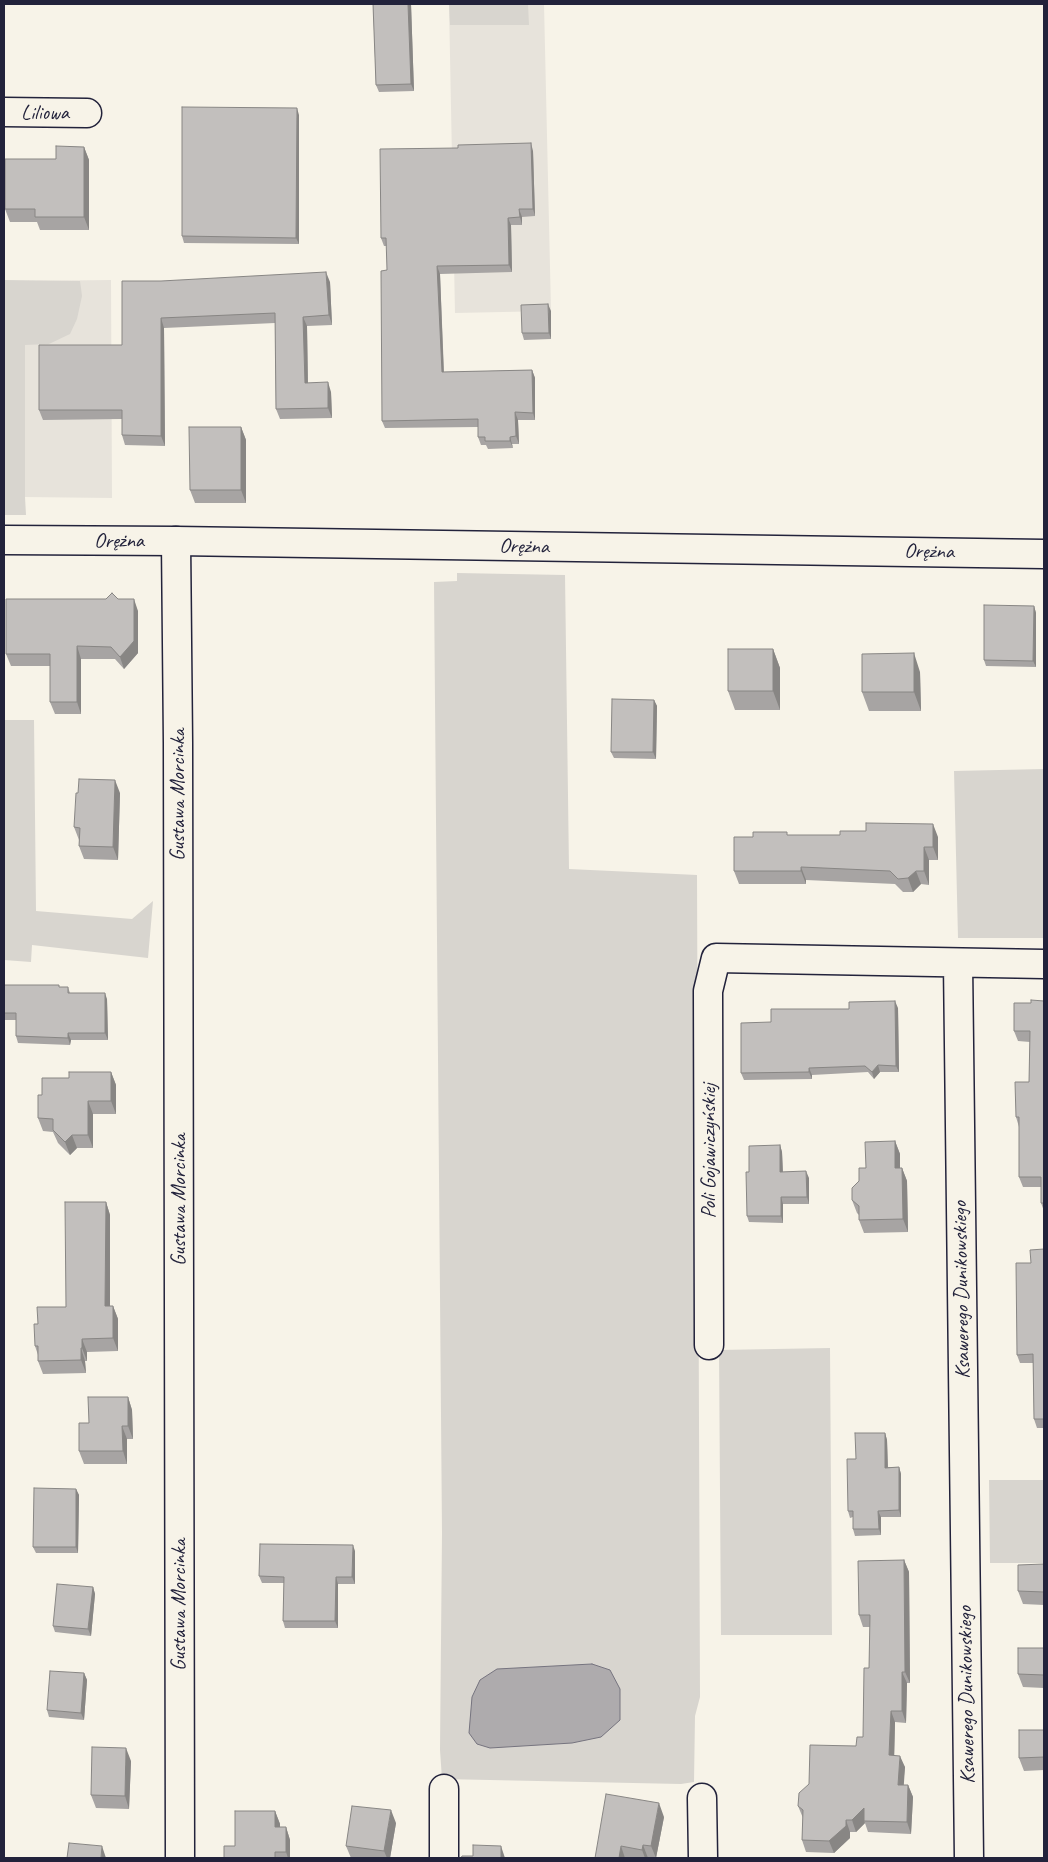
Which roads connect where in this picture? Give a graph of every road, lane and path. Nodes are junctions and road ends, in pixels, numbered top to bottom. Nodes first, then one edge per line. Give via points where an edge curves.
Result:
1 (4, 112) edge
2 (87, 113) dead end
3 (4, 540) edge
4 (176, 541) junction
5 (1044, 554) edge
6 (958, 963) junction
7 (1044, 964) edge
8 (709, 1345) dead end
9 (444, 1789) dead end
10 (702, 1798) dead end
11 (180, 1858) edge
12 (444, 1858) edge
13 (702, 1858) edge
14 (969, 1858) edge

1 - 2 street, Liliowa
3 - 4 street, Orężna
4 - 5 street, Orężna
4 - 11 street, Gustawa Morcinka
6 - 7 street
6 - 8 street, Poli Gojawiczyńskiej via 716,958 708,991
6 - 14 street, Ksawerego Dunikowskiego
9 - 12 street
10 - 13 street

